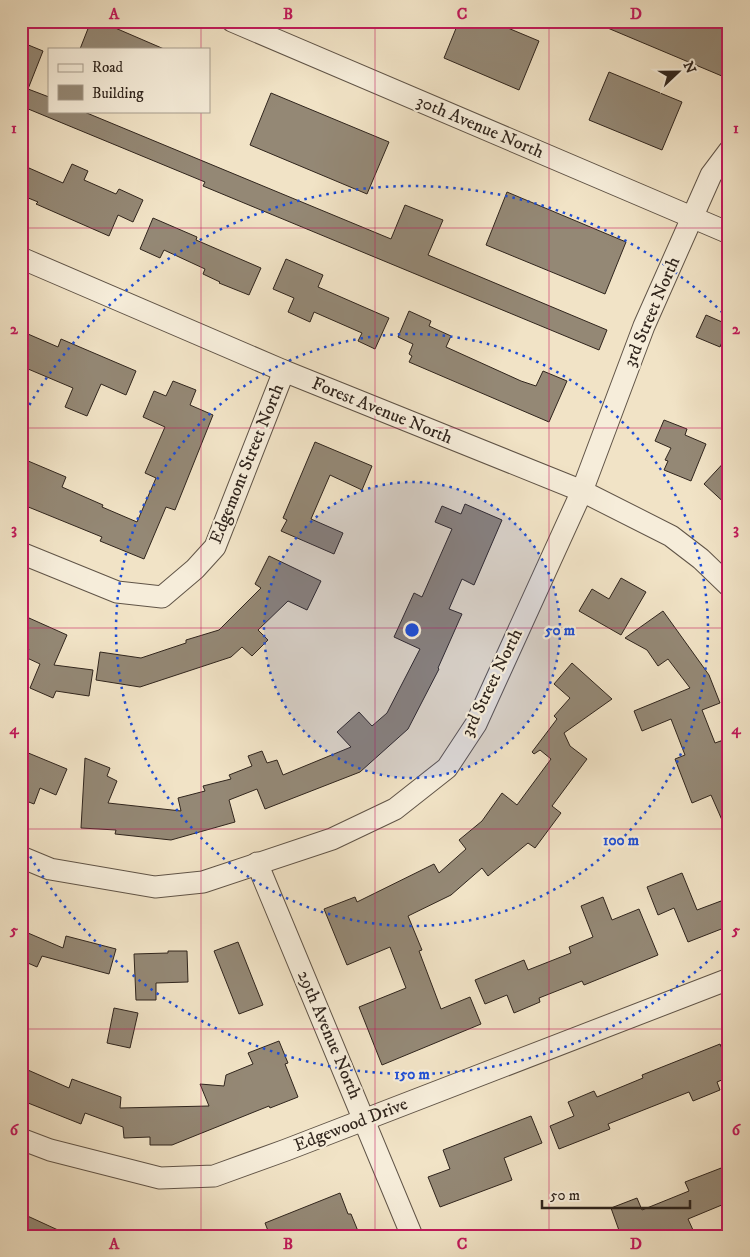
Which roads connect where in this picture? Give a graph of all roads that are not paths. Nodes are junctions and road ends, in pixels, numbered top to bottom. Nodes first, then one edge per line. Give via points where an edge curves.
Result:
1 (232, 21) edge
2 (729, 151) edge
3 (692, 217) junction
4 (729, 233) edge
5 (21, 258) edge
6 (284, 371) junction
7 (582, 491) junction
8 (21, 553) edge
9 (729, 586) edge
10 (21, 857) edge
11 (257, 863) junction
12 (729, 979) edge
13 (364, 1120) junction
14 (21, 1140) edge
15 (412, 1236) edge

1 - 3 street, 30th Avenue North
2 - 3 street, 3rd Street North via 711,175
3 - 4 street, 30th Avenue North
3 - 7 street, 3rd Street North via 644,326
5 - 6 street, Forest Avenue North
6 - 7 street, Forest Avenue North
6 - 8 street, Edgemont Street North via 215,547 162,597 117,592
7 - 9 street, Forest Avenue North via 671,536
7 - 11 street, 3rd Street North via 476,724 447,768 395,809 332,839
10 - 11 street, 3rd Street North via 50,869 155,887 203,882
11 - 13 street, 29th Avenue North
12 - 13 street, Edgewood Drive
13 - 14 street, Edgewood Drive via 214,1176 160,1178
13 - 15 street, 29th Avenue North

